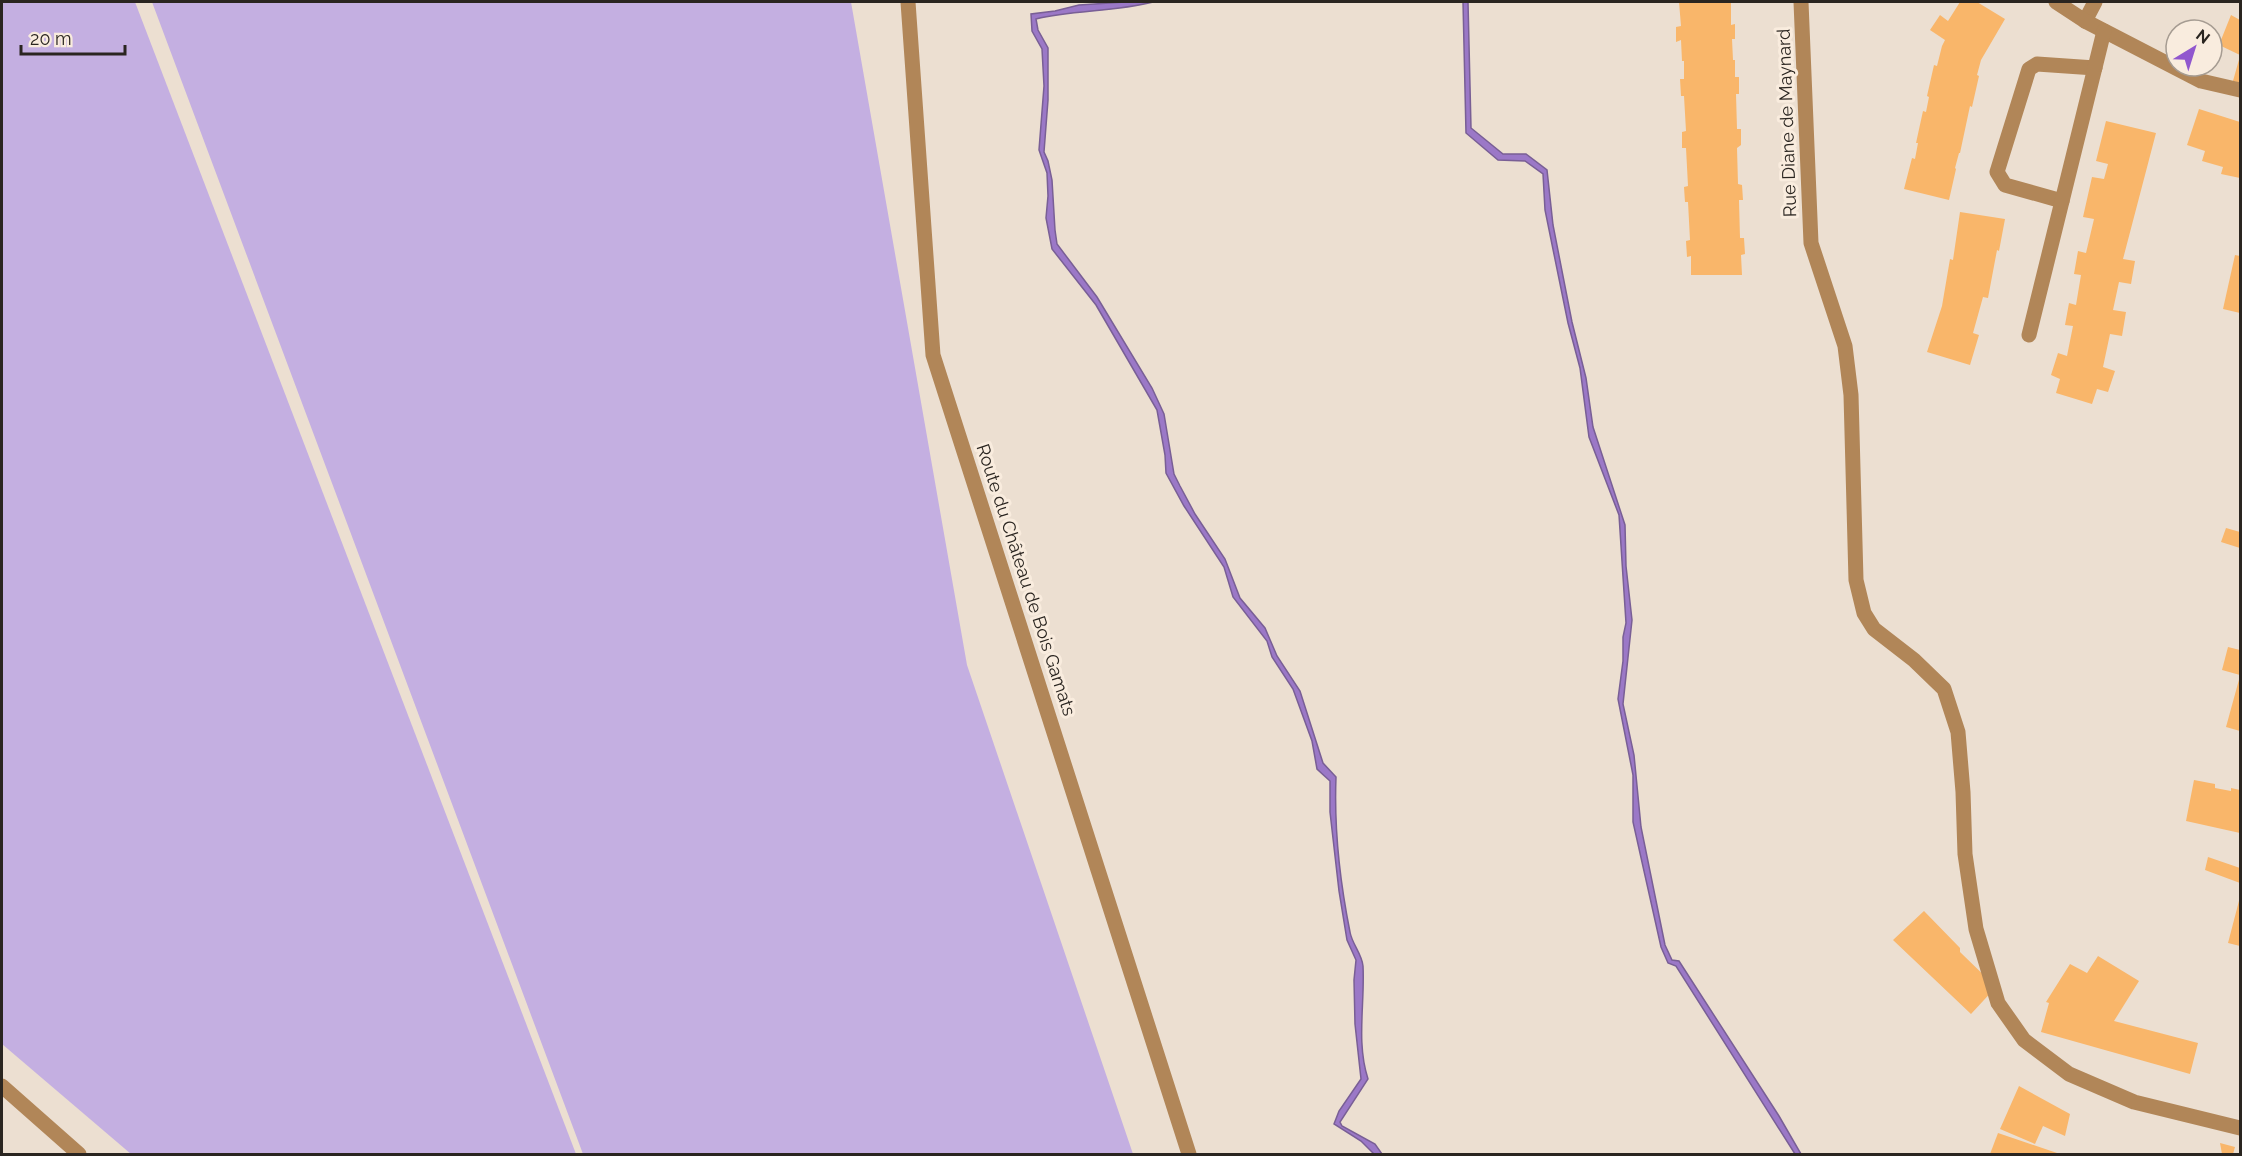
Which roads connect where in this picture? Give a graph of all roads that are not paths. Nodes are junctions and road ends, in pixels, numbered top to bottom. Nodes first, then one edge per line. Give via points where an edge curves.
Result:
1 (908, 2) edge
2 (1801, 2) edge
3 (2056, 2) edge
4 (2095, 2) edge
5 (2085, 21) junction
6 (2104, 31) junction
7 (2095, 68) junction
8 (2241, 90) edge
9 (2062, 201) junction
10 (2029, 335) dead end
11 (2, 1086) edge
12 (2241, 1128) edge
13 (79, 1155) edge
14 (1189, 1155) edge

1 - 14 street, Route du Château de Bois Gamats via 933,355
2 - 12 street, Rue Diane de Maynard via 1811,243 1845,346 1851,395 1856,580 1863,613 1874,629 1944,689 1958,732 1965,854 1976,929 1998,1003 2024,1040 2069,1074 2134,1101
3 - 5 street
4 - 5 street
5 - 6 street
6 - 7 street
6 - 8 street via 2201,81
7 - 9 street
7 - 9 street via 2037,64 2029,69 1997,171 2005,184
9 - 10 street
11 - 13 street

